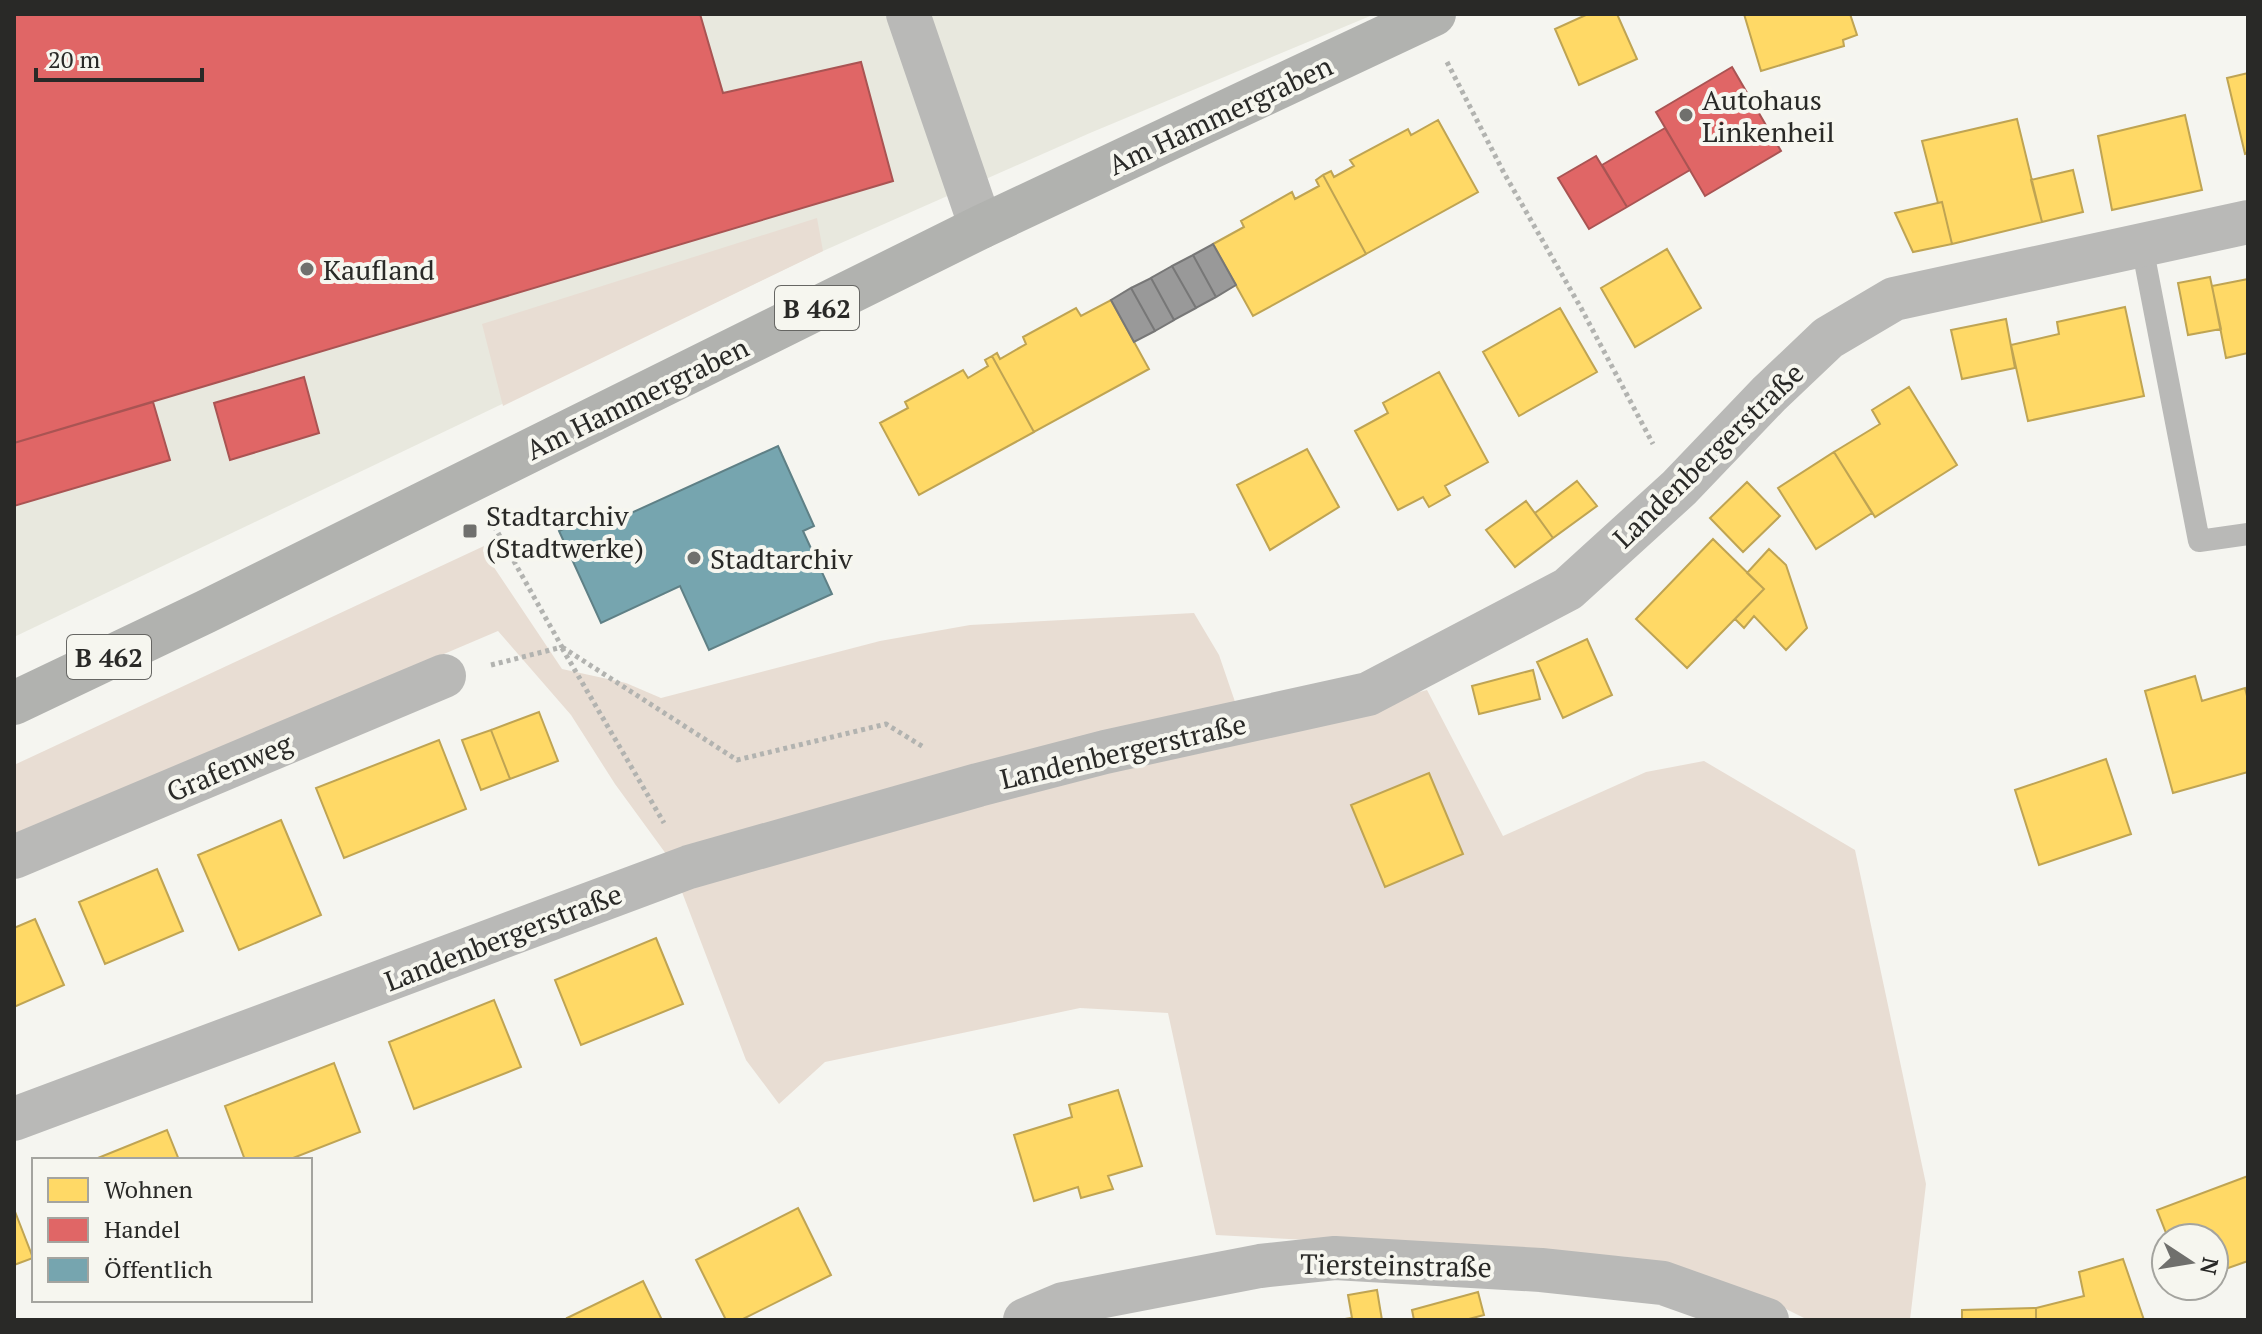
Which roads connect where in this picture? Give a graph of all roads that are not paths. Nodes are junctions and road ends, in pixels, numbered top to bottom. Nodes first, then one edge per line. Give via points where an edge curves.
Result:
1 (908, 14) edge
2 (1430, 16) edge
3 (2248, 222) edge
4 (981, 227) junction
5 (2142, 246) junction
6 (2248, 534) edge
7 (444, 676) road end
8 (14, 703) edge
9 (14, 857) edge
10 (14, 1119) edge
11 (1025, 1320) edge
12 (1767, 1320) edge

1 - 4 street
2 - 4 main road, Am Hammergraben / B 462
3 - 5 street, Landenbergerstraße
4 - 8 main road, Am Hammergraben / B 462
5 - 6 lane via 2199,541
5 - 10 street, Landenbergerstraße via 1894,299 1828,338 1679,488 1568,589 1368,694 1105,752 689,867
7 - 9 street, Grafenweg
11 - 12 street, Tiersteinstraße via 1078,1301 1260,1266 1335,1258 1663,1283

